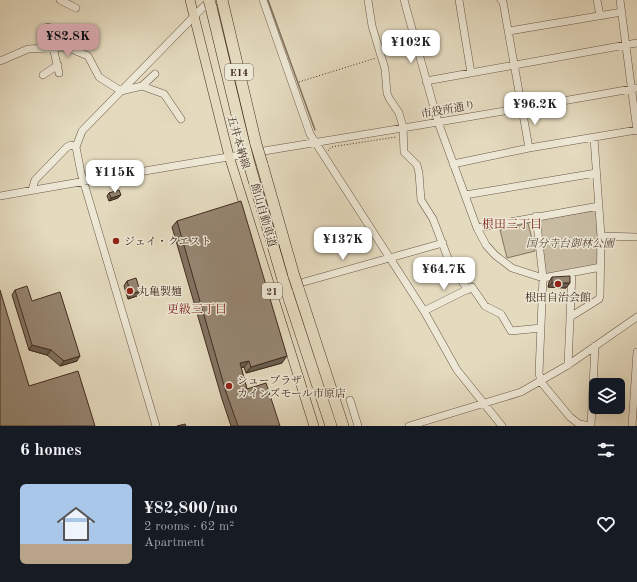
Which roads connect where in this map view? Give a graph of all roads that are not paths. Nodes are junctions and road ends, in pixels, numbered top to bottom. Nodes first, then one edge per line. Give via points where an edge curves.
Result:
1 (60, 0) edge
2 (190, 0) edge
3 (222, 0) edge
4 (263, 0) edge
5 (368, 0) edge
6 (404, 0) edge
7 (459, 0) edge
8 (597, 0) edge
9 (620, 0) edge
10 (503, 1) edge
11 (210, 2) edge
12 (76, 8) dead end
13 (622, 12) junction
14 (194, 16) junction
15 (600, 16) junction
16 (48, 27) dead end
17 (509, 31) junction
18 (637, 43) edge
19 (627, 44) junction
20 (52, 47) junction
21 (0, 61) edge
22 (514, 66) junction
23 (471, 73) junction
24 (155, 74) dead end
25 (43, 75) dead end
26 (426, 81) junction
27 (142, 86) junction
28 (635, 88) edge
29 (121, 91) junction
30 (522, 107) junction
31 (181, 119) dead end
32 (438, 122) junction
33 (403, 128) junction
34 (637, 131) edge
35 (594, 138) junction
36 (317, 144) junction
37 (76, 147) junction
38 (260, 147) junction
39 (528, 148) junction
40 (229, 156) junction
41 (453, 164) junction
42 (596, 173) junction
43 (84, 182) junction
44 (32, 190) junction
45 (465, 194) junction
46 (0, 196) edge
47 (599, 206) junction
48 (536, 216) junction
49 (476, 228) junction
50 (601, 236) junction
51 (637, 237) edge
52 (443, 243) junction
53 (388, 258) junction
54 (601, 267) junction
55 (572, 272) junction
56 (544, 278) junction
57 (299, 282) junction
58 (280, 288) junction
59 (468, 290) junction
60 (424, 311) junction
61 (570, 317) junction
62 (637, 317) edge
63 (541, 328) junction
64 (595, 346) junction
65 (637, 352) edge
66 (568, 365) junction
67 (541, 382) junction
68 (350, 400) dead end
69 (484, 404) junction
70 (156, 426) edge
71 (314, 426) edge
72 (331, 426) edge
73 (343, 426) edge
74 (358, 426) edge
75 (409, 426) edge
76 (502, 426) edge
77 (591, 426) edge
78 (632, 426) edge

1 - 12 street
2 - 14 main road, 五井本納線 / 21
3 - 38 highway, 館山自動車道 / E14
4 - 36 street via 310,134
5 - 33 street via 372,26 382,56 387,93 399,113
6 - 26 street
7 - 23 street
8 - 15 street
9 - 13 street
10 - 17 street
11 - 14 street
11 - 58 highway, 館山自動車道 / E14, bridge
13 - 15 street
13 - 19 street
14 - 29 street
14 - 40 main road, 五井本納線 / 21
15 - 17 street
16 - 20 street
17 - 22 street
18 - 19 street
19 - 22 street
19 - 28 street
20 - 21 street via 28,49
20 - 25 street via 58,69
20 - 29 street via 67,47 88,56 99,77
22 - 23 street
22 - 30 street
23 - 26 street
24 - 27 street
26 - 32 street
27 - 29 street
27 - 31 street via 164,94
28 - 30 street, 市役所通り
28 - 34 street
29 - 37 street via 82,130
30 - 32 street, 市役所通り
30 - 39 street
32 - 33 street, 市役所通り
32 - 41 street
33 - 36 street, 市役所通り
33 - 52 street via 404,152 416,165 421,200 433,219
34 - 35 street
35 - 39 street
35 - 42 street
36 - 38 street, 市役所通り
36 - 53 street
37 - 43 street
37 - 44 street via 67,147 35,180
38 - 40 street, 市役所通り
38 - 57 highway, 館山自動車道 / E14, bridge via 262,164
39 - 41 street
40 - 43 street
40 - 58 main road, 五井本納線 / 21
41 - 45 street
42 - 45 street
42 - 47 street
43 - 44 street
43 - 70 street
44 - 46 street
45 - 49 street
47 - 48 street
47 - 50 street
48 - 49 street
48 - 56 street
49 - 56 street via 486,245 501,260 518,270
50 - 51 street
50 - 54 street
52 - 53 street
52 - 59 street via 450,266
53 - 57 street
53 - 60 street
54 - 55 street
54 - 61 street via 599,299
55 - 56 street
55 - 61 street
56 - 63 street
57 - 73 highway, 館山自動車道 / E14
58 - 71 main road, 五井本納線 / 21
58 - 72 highway, 館山自動車道 / E14
59 - 60 street
59 - 63 street via 472,288 485,306 502,314 511,331
60 - 69 street via 448,356
61 - 66 street
62 - 64 street
63 - 67 street
64 - 66 street
64 - 77 street
65 - 78 street
66 - 67 street
67 - 69 street via 521,392
67 - 77 street via 575,422
68 - 74 street
69 - 75 street
69 - 76 street

